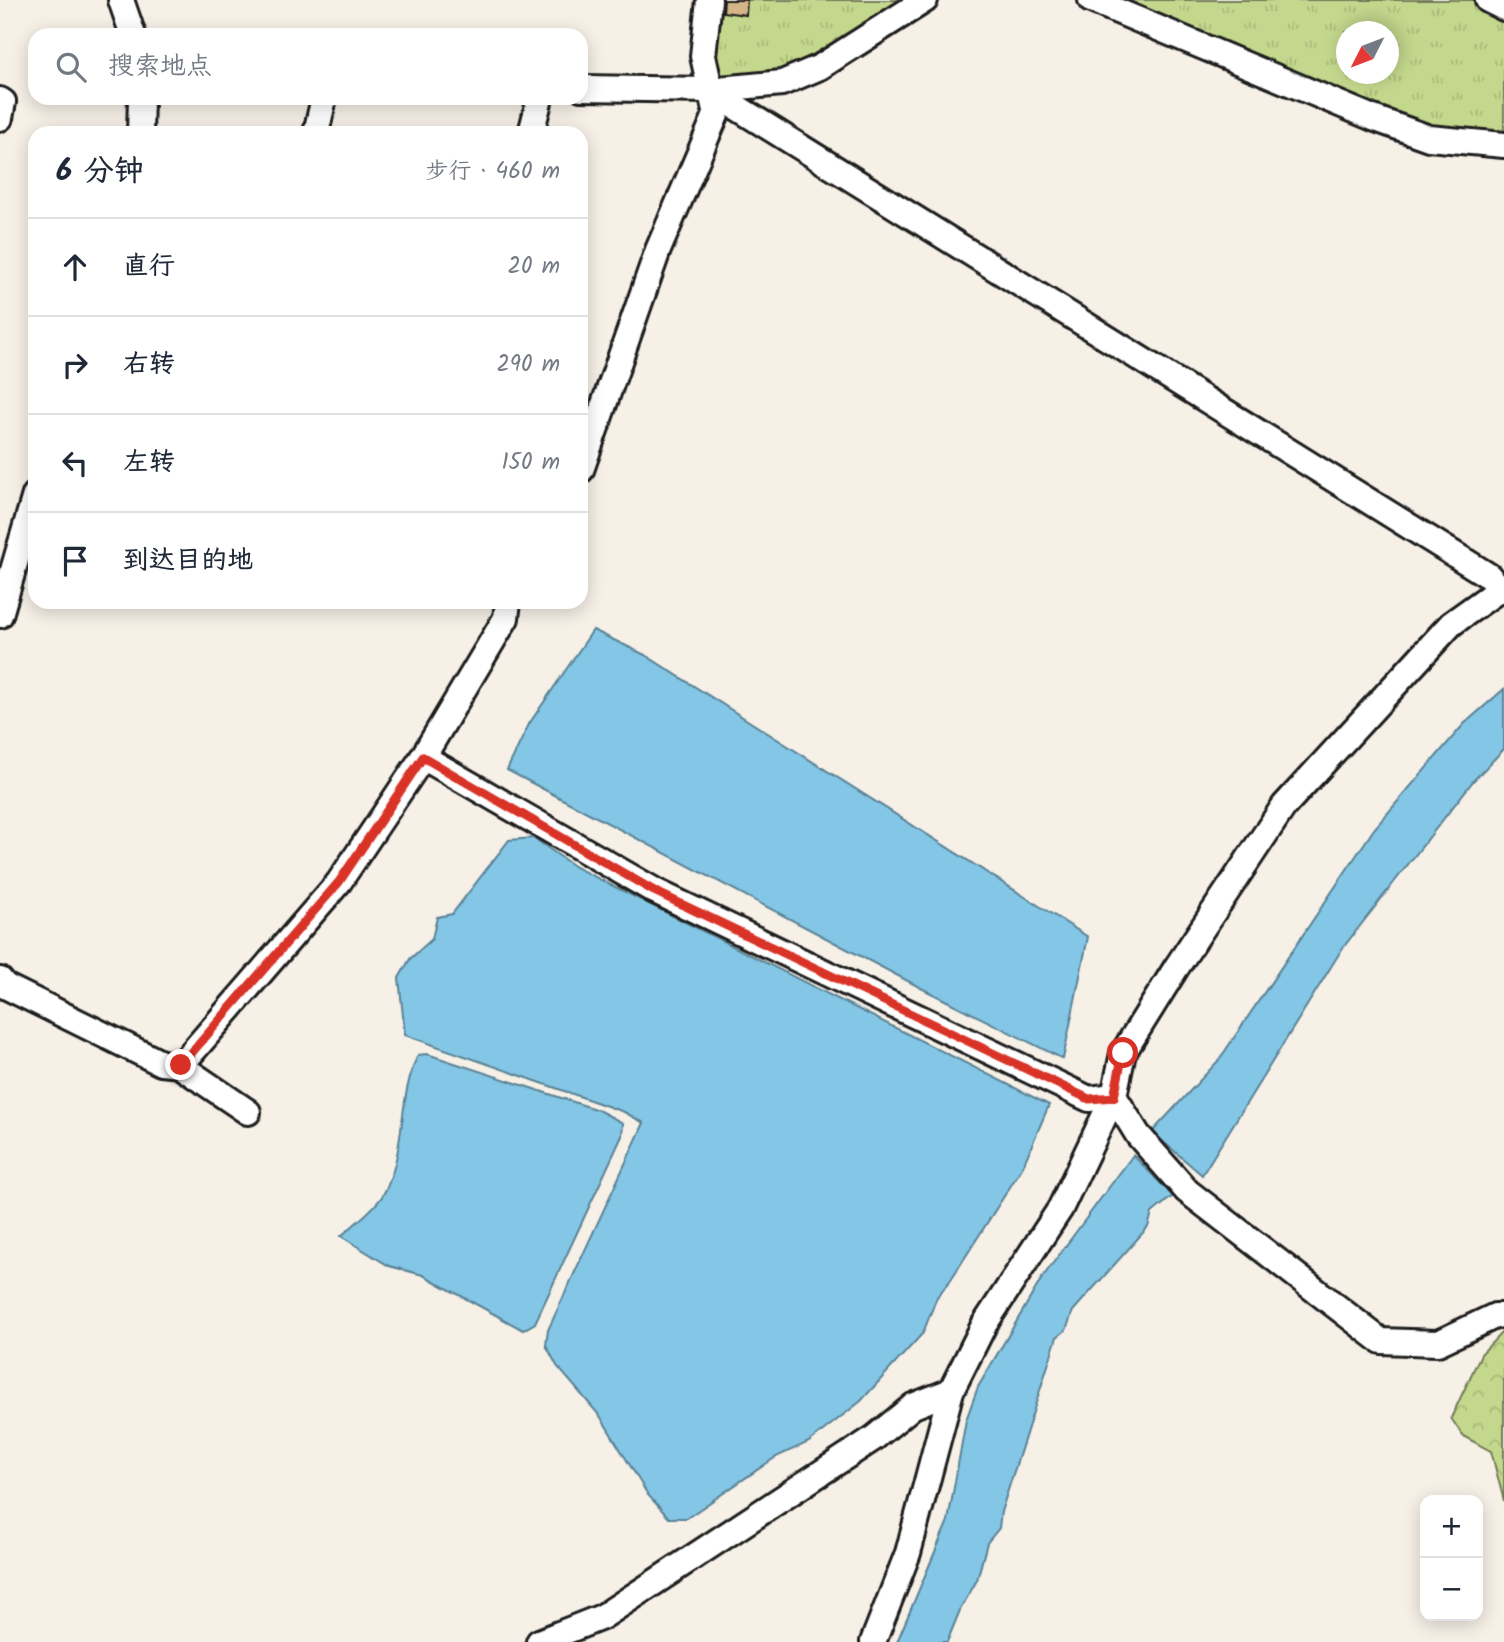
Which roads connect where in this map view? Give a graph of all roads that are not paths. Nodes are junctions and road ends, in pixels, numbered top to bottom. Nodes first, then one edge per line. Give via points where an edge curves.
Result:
1 (121, 0) edge
2 (709, 0) edge
3 (925, 0) edge
4 (1091, 0) edge
5 (1488, 0) edge
6 (1504, 8) edge
7 (131, 28) edge
8 (588, 88) edge
9 (709, 90) junction
10 (0, 100) edge
11 (141, 105) edge
12 (322, 105) edge
13 (538, 105) edge
14 (0, 118) edge
15 (140, 126) edge
16 (318, 126) edge
17 (533, 126) edge
18 (1504, 145) edge
19 (588, 450) edge
20 (28, 519) edge
21 (1502, 588) edge
22 (509, 609) edge
23 (0, 615) edge
24 (423, 757) junction
25 (0, 980) edge
26 (179, 1065) junction
27 (1114, 1097) junction
28 (248, 1112) dead end
29 (1504, 1316) edge
30 (951, 1391) junction
31 (539, 1642) edge
32 (873, 1642) edge

1 - 7 street
2 - 9 street via 702,55
3 - 9 street via 820,67 782,83
4 - 18 street via 1418,134
5 - 6 street
8 - 9 street
9 - 19 street via 716,115 658,250
9 - 21 street
10 - 14 street
11 - 15 street
12 - 16 street
13 - 17 street
20 - 23 street
21 - 27 street via 1451,624 1284,806 1123,1053
22 - 24 street
24 - 26 street via 339,882
24 - 27 street via 654,891 1089,1099
25 - 26 street via 161,1063
26 - 28 street
27 - 29 street via 1138,1135 1188,1191 1381,1341 1438,1343
27 - 30 street via 1060,1209 984,1325
30 - 31 street via 913,1406 874,1438 602,1617
30 - 32 street via 908,1553

